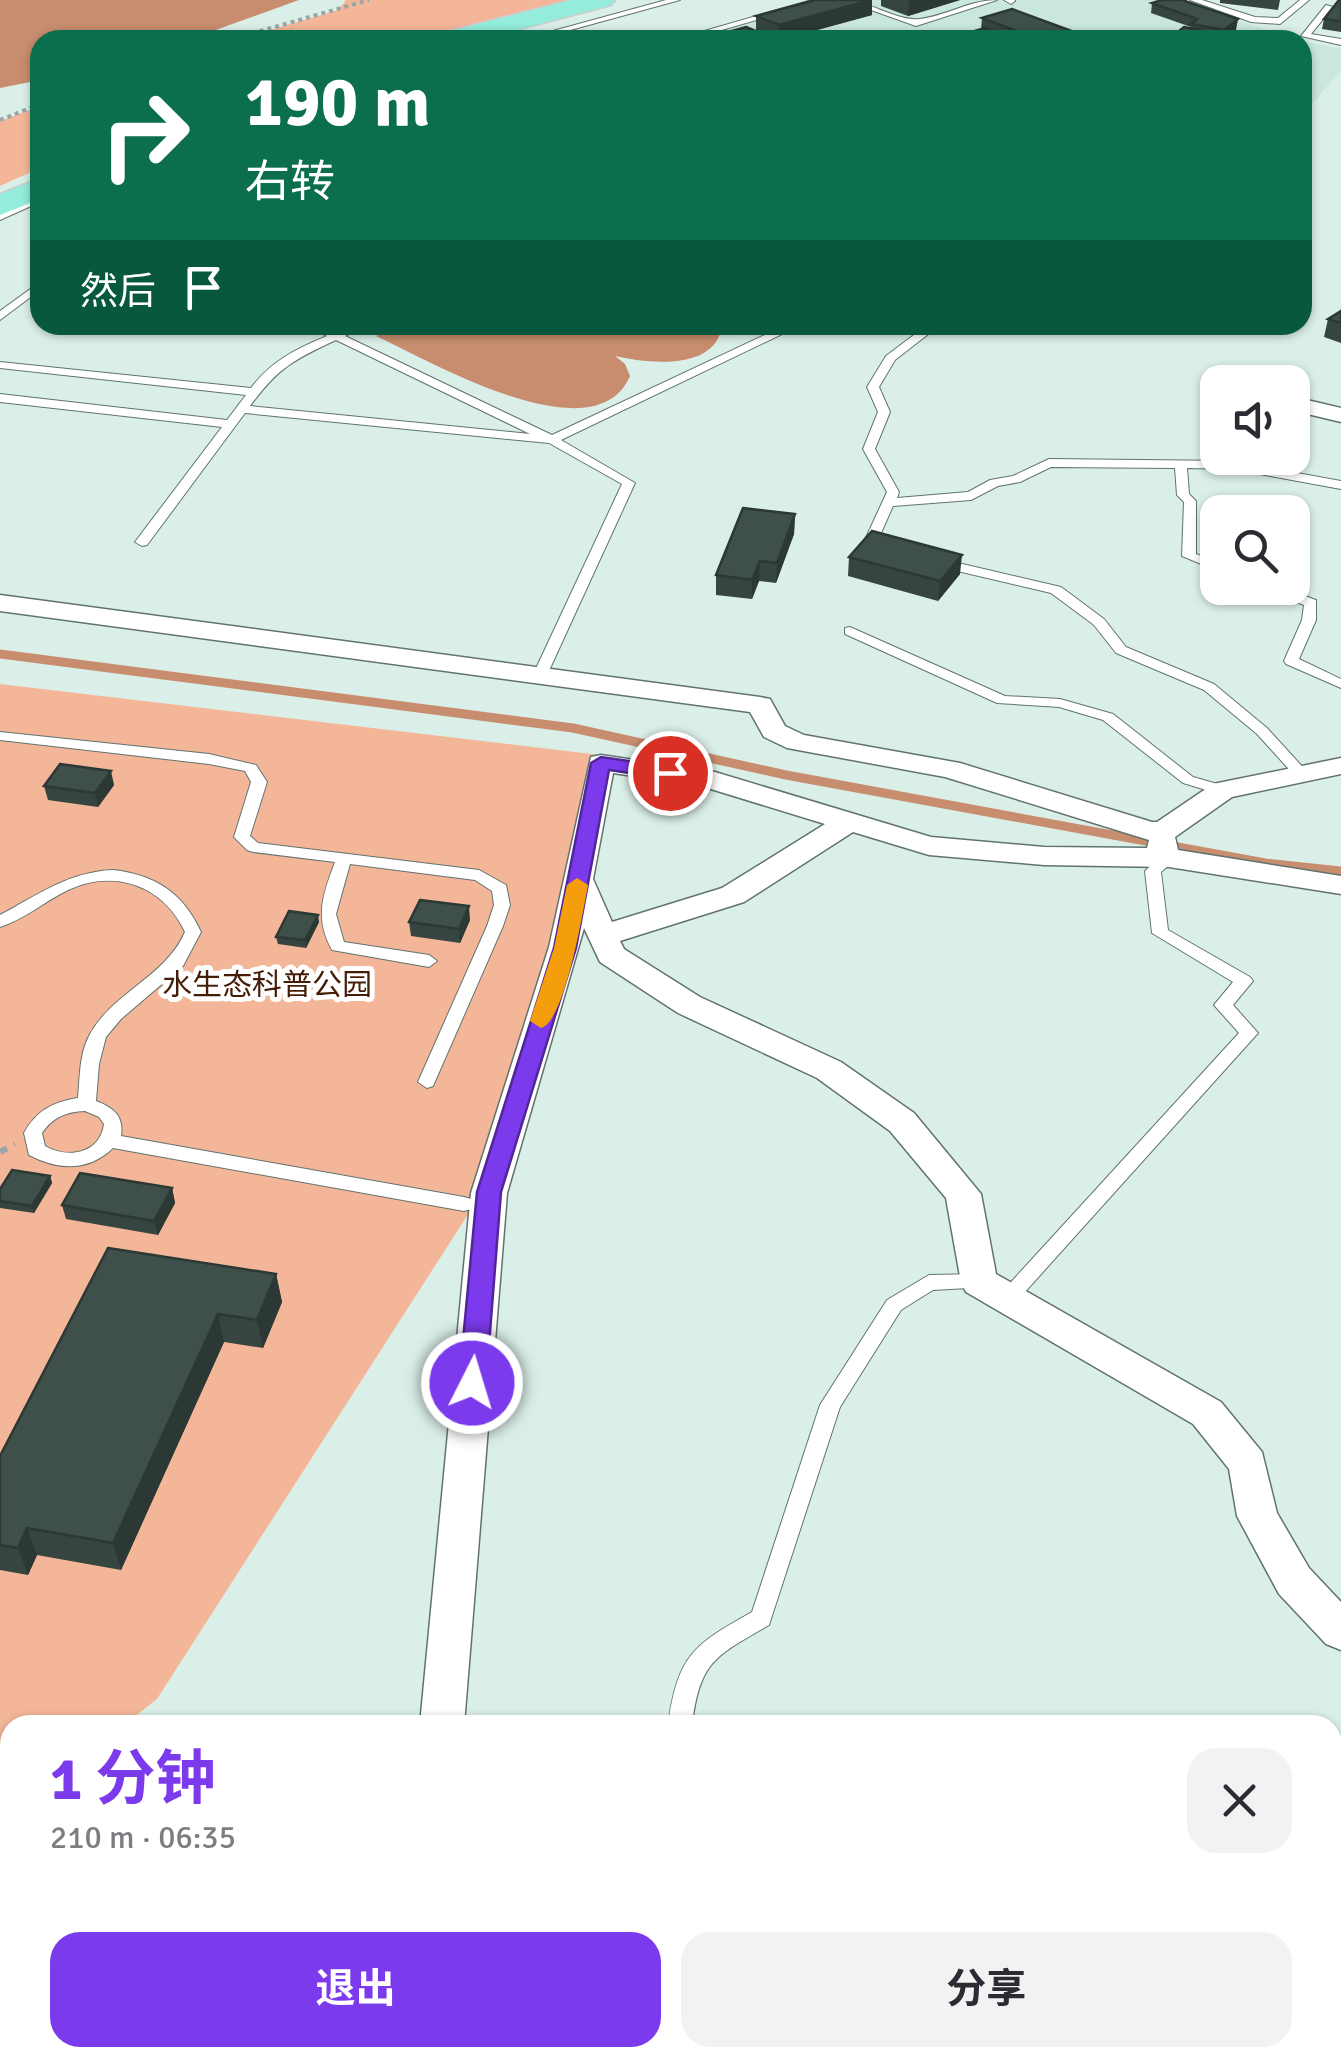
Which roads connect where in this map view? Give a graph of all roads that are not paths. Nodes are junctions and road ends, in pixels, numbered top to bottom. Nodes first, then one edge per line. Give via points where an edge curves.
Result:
1 (602, 0) edge
2 (646, 0) edge
3 (676, 0) edge
4 (821, 0) edge
5 (847, 0) edge
6 (993, 0) edge
7 (1194, 0) edge
8 (1304, 0) edge
9 (1329, 8) edge
10 (486, 30) edge
11 (531, 30) edge
12 (562, 30) edge
13 (712, 30) edge
14 (1310, 30) edge
15 (1312, 37) edge
16 (1341, 42) edge
17 (30, 178) edge
18 (0, 191) edge
19 (30, 192) edge
20 (30, 203) edge
21 (0, 206) edge
22 (0, 218) edge
23 (30, 293) edge
24 (0, 317) edge
25 (334, 335) joint
26 (774, 335) edge
27 (921, 335) edge
28 (0, 364) edge
29 (254, 392) junction
30 (0, 398) edge
31 (1310, 408) edge
32 (243, 409) junction
33 (1341, 415) edge
34 (232, 424) junction
35 (552, 440) junction
36 (1182, 465) junction
37 (1341, 485) edge
38 (889, 502) junction
39 (142, 542) dead end
40 (887, 548) edge
41 (922, 558) edge
42 (1200, 560) edge
43 (0, 602) edge
44 (1310, 602) edge
45 (850, 630) dead end
46 (540, 675) junction
47 (1341, 684) edge
48 (0, 736) edge
49 (1341, 766) edge
50 (1301, 774) junction
51 (1223, 790) junction
52 (847, 823) junction
53 (1165, 846) junction
54 (344, 860) junction
55 (578, 880) junction
56 (1341, 885) edge
57 (0, 922) edge
58 (602, 936) junction
59 (429, 962) dead end
60 (428, 1082) dead end
61 (87, 1104) junction
62 (110, 1141) junction
63 (464, 1204) dead end
64 (993, 1290) junction
65 (1341, 1631) edge
66 (443, 1715) edge
67 (681, 1715) edge

1 - 10 main road
2 - 11 main road
3 - 12 lane
4 - 13 lane
5 - 6 lane via 916,23
7 - 8 lane via 1254,20 1280,21
9 - 14 lane
15 - 16 lane
17 - 18 main road
19 - 21 main road
20 - 22 lane
23 - 24 lane
25 - 29 lane via 289,357
25 - 35 lane
26 - 35 lane
27 - 38 lane via 890,358 874,386 884,412 869,449 888,478
28 - 29 lane
29 - 32 lane
30 - 34 lane
31 - 33 street
32 - 34 lane
32 - 35 lane
34 - 39 lane
35 - 46 lane via 629,483
36 - 37 lane via 1232,465
36 - 38 lane via 1049,463 970,496
36 - 42 lane via 1183,495 1190,501 1189,556
38 - 40 lane via 870,544
41 - 50 lane via 1056,590 1099,622 1122,650 1209,687
43 - 46 street
44 - 47 lane via 1291,661
45 - 51 lane via 1002,700 1060,703 1108,716 1188,780
46 - 53 street via 760,705 774,731 798,742 950,769 1150,831
48 - 54 lane via 251,768 258,782 242,837 270,852
49 - 50 street
50 - 51 street
51 - 53 street
52 - 53 street via 929,846 1044,856
52 - 55 street via 705,778 601,763
52 - 58 street via 733,895
53 - 56 street
53 - 64 lane via 1153,871 1160,933 1244,982 1224,1005 1249,1033
54 - 59 lane via 326,908 338,946
54 - 60 lane via 479,875 500,888 495,926
55 - 58 street
55 - 66 street via 565,948 489,1192
57 - 61 lane via 94,876 162,889 186,913 193,932 178,962 102,1028 92,1050
58 - 64 street via 610,955 689,1005 830,1070 902,1122 963,1194
61 - 62 lane via 114,1121
61 - 62 lane via 47,1115 33,1133 36,1150 66,1162 92,1156
62 - 63 lane
64 - 65 street via 1207,1413 1248,1464 1256,1516 1294,1581
64 - 67 lane via 929,1283 894,1305 830,1405 761,1618 700,1654 684,1684

